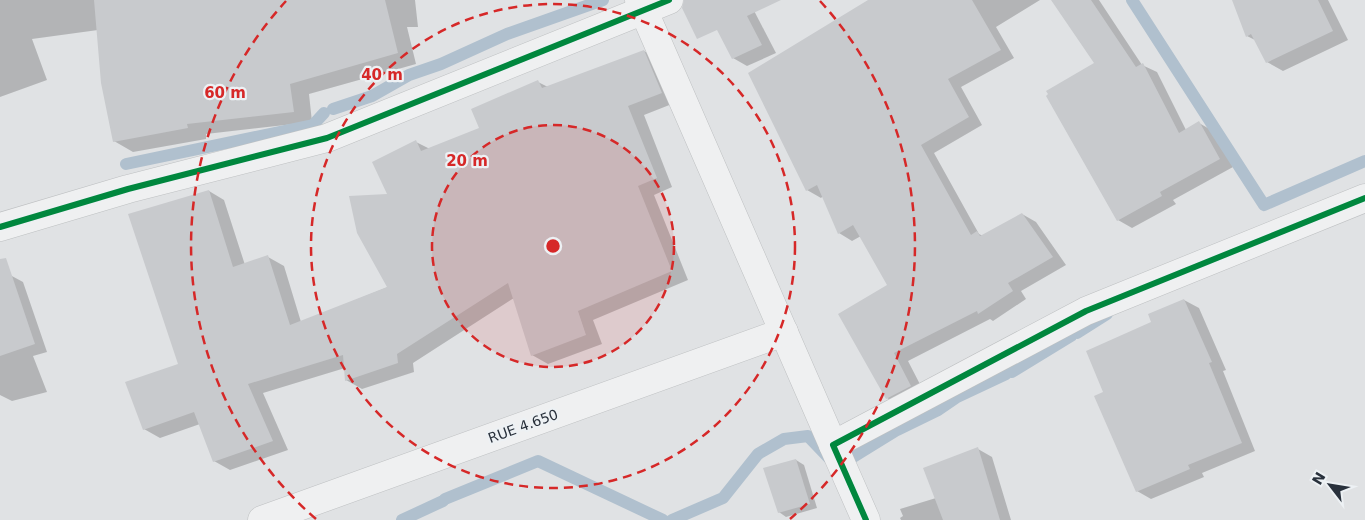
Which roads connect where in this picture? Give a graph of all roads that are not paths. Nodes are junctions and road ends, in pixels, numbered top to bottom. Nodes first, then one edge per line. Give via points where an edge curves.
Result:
1 (669, 0) edge
2 (641, 5) edge
3 (1365, 198) edge
4 (0, 227) edge
5 (784, 332) junction
6 (833, 445) junction
7 (262, 520) edge
8 (866, 520) edge

1 - 2 street
2 - 4 street via 327,138 128,189
2 - 5 street
3 - 6 street via 1086,311
5 - 6 street
5 - 7 street, RUE 4.650
6 - 8 street

